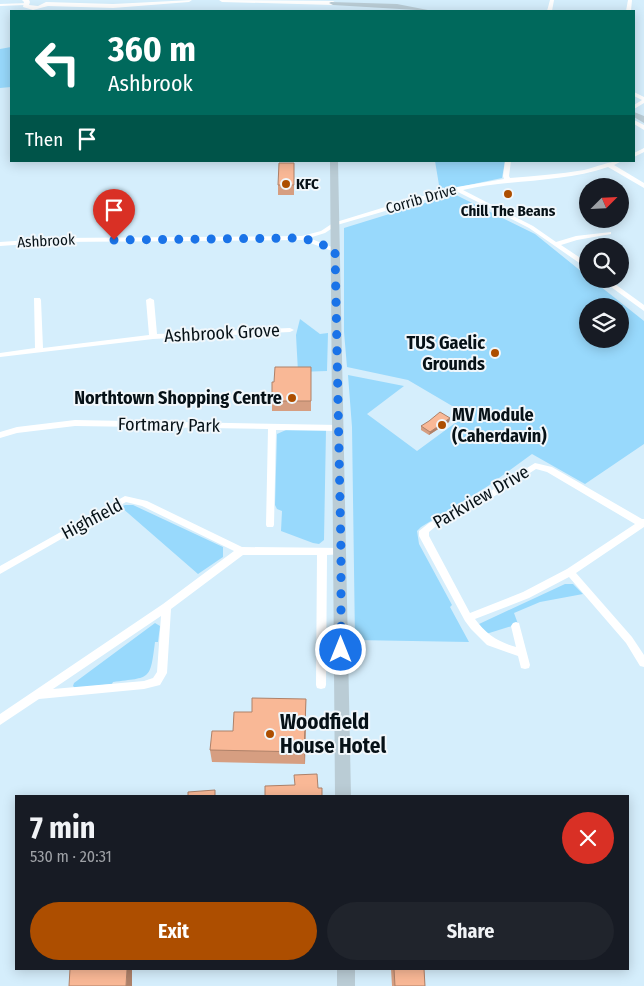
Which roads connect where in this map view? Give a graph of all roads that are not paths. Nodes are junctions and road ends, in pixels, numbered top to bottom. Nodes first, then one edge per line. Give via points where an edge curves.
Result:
1 (189, 0) edge
2 (222, 0) edge
3 (28, 2) edge
4 (44, 2) edge
5 (0, 5) edge
6 (333, 5) edge
7 (34, 10) edge
8 (423, 10) edge
9 (334, 162) edge
10 (508, 162) edge
11 (616, 162) edge
12 (609, 165) junction
13 (508, 180) junction
14 (644, 186) edge
15 (457, 189) junction
16 (335, 224) junction
17 (608, 233) dead end
18 (302, 238) junction
19 (0, 244) edge
20 (556, 244) junction
21 (335, 250) junction
22 (579, 261) edge
23 (616, 288) edge
24 (37, 300) dead end
25 (150, 300) dead end
26 (644, 309) edge
27 (290, 330) dead end
28 (153, 337) junction
29 (39, 350) junction
30 (0, 355) edge
31 (272, 427) junction
32 (339, 428) junction
33 (0, 434) edge
34 (642, 522) edge
35 (270, 525) dead end
36 (240, 550) junction
37 (322, 551) junction
38 (341, 551) junction
39 (0, 570) edge
40 (570, 572) junction
41 (166, 608) junction
42 (468, 618) junction
43 (516, 626) dead end
44 (522, 653) junction
45 (644, 663) edge
46 (525, 665) dead end
47 (321, 685) dead end
48 (39, 695) junction
49 (0, 720) edge
50 (343, 795) edge
51 (346, 970) edge
52 (346, 986) edge

1 - 4 street via 113,6
2 - 6 street
3 - 5 street
3 - 7 street via 27,7
4 - 7 street via 43,7
6 - 8 main road via 397,6
9 - 16 main road
10 - 13 street
11 - 12 street, Corrib Drive
12 - 13 street, Corrib Drive via 568,174
12 - 14 street
13 - 15 street, Corrib Drive
15 - 16 street, Corrib Drive
15 - 20 street via 531,227
16 - 18 street, Ashbrook via 324,232
16 - 21 main road
17 - 20 street
18 - 19 street, Ashbrook via 58,240
18 - 21 street, Ashbrook
20 - 22 street
21 - 32 main road
23 - 26 street
24 - 29 street
25 - 28 street, Ashbrook Grove
27 - 28 street, Ashbrook Grove
28 - 29 street, Ashbrook Grove
29 - 30 street, Ashbrook Grove
31 - 32 street, Fortmary Park
31 - 33 street, Fortmary Park via 75,423
31 - 35 street
32 - 38 main road
34 - 40 street, Parkview Drive
34 - 42 street, Parkview Drive via 549,469 535,466 527,469 484,499 424,531 426,542
36 - 37 street, Highfield
36 - 39 street, Highfield via 144,503 125,499
36 - 41 street
37 - 38 street, Highfield
37 - 47 street
38 - 50 main road
40 - 42 street, Parkview Drive via 526,596
40 - 45 street
41 - 48 street
41 - 48 street via 162,674 156,682
42 - 44 street via 493,646
43 - 44 street
44 - 46 street
48 - 49 street
51 - 52 main road

